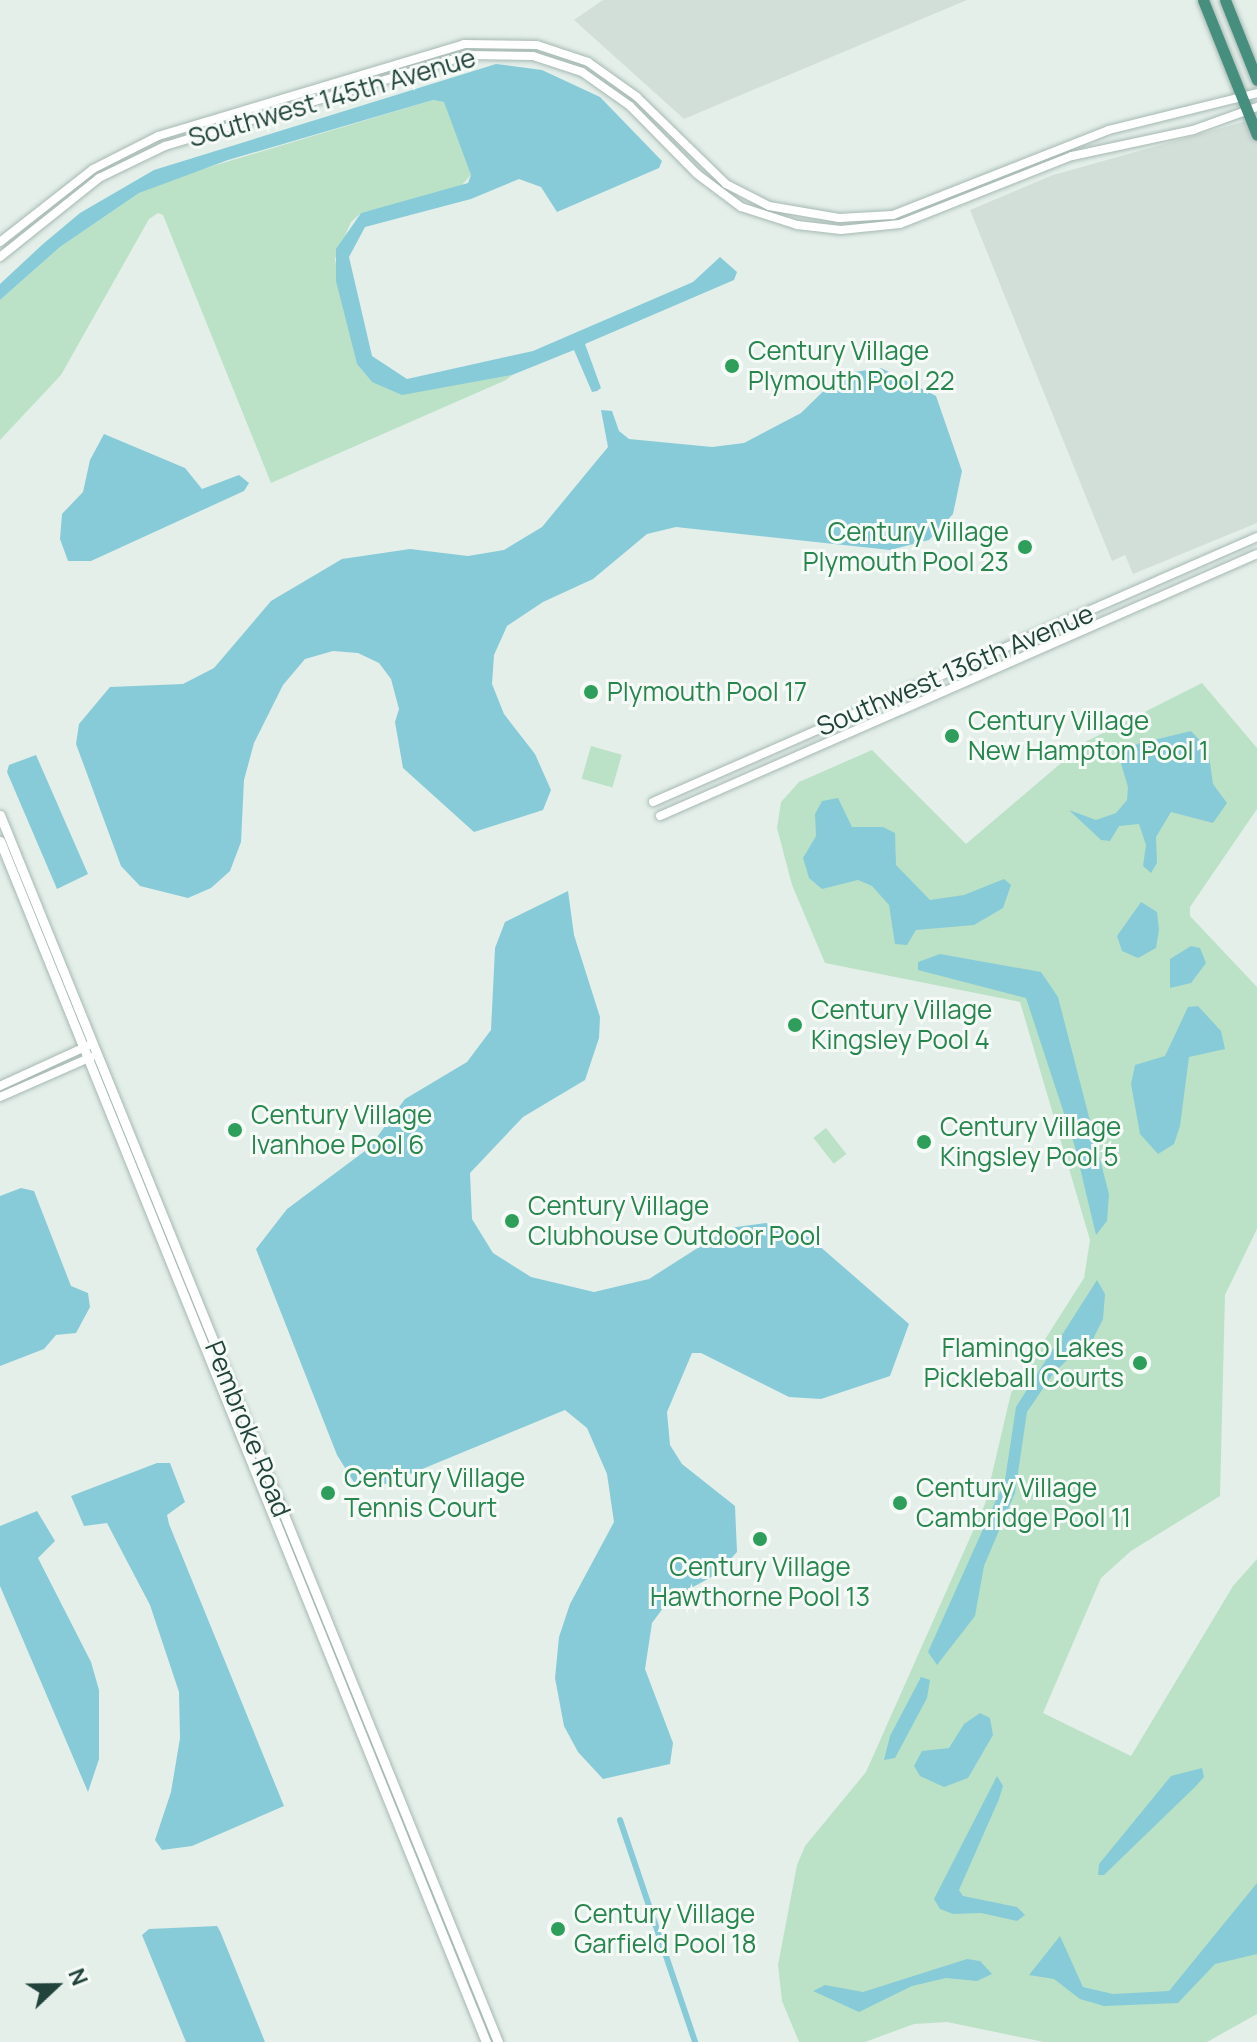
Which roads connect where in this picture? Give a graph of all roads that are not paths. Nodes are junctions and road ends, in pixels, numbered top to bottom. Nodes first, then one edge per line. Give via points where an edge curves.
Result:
1 (1203, 0) edge
2 (1225, 0) edge
3 (1257, 80) edge
4 (1257, 93) edge
5 (290, 98) junction
6 (1241, 98) junction
7 (293, 109) junction
8 (1252, 109) edge
9 (1140, 123) junction
10 (1257, 135) edge
11 (1153, 137) junction
12 (0, 242) edge
13 (0, 257) edge
14 (1257, 537) edge
15 (1257, 554) edge
16 (653, 802) dead end
17 (0, 815) edge
18 (660, 816) dead end
19 (0, 841) edge
20 (93, 1043) junction
21 (83, 1048) junction
22 (92, 1057) junction
23 (0, 1086) edge
24 (0, 1097) edge
25 (486, 2042) edge
26 (498, 2042) edge

1 - 6 highway
2 - 3 highway
4 - 6 street, Southwest 145th Avenue
5 - 7 street
5 - 9 street, Southwest 145th Avenue via 464,44 537,45 612,76 704,167 746,197 799,215 839,218 893,215 1109,130
5 - 12 street, Southwest 145th Avenue via 188,125 127,150 59,193
6 - 8 highway
6 - 9 street, Southwest 145th Avenue
7 - 11 street, Southwest 145th Avenue via 468,55 547,59 605,85 697,174 741,207 797,225 841,230 900,224 1072,156
7 - 13 street, Southwest 145th Avenue via 199,134 132,161 68,199
8 - 10 highway
8 - 11 street, Southwest 145th Avenue via 1193,130
9 - 11 street
14 - 16 street, Southwest 136th Avenue
15 - 18 street, Southwest 136th Avenue
17 - 20 main road, Pembroke Road
19 - 21 main road, Pembroke Road
20 - 21 street
20 - 22 main road, Pembroke Road
21 - 22 main road, Pembroke Road
21 - 23 street
22 - 24 street
22 - 25 main road, Pembroke Road
22 - 26 main road, Pembroke Road

